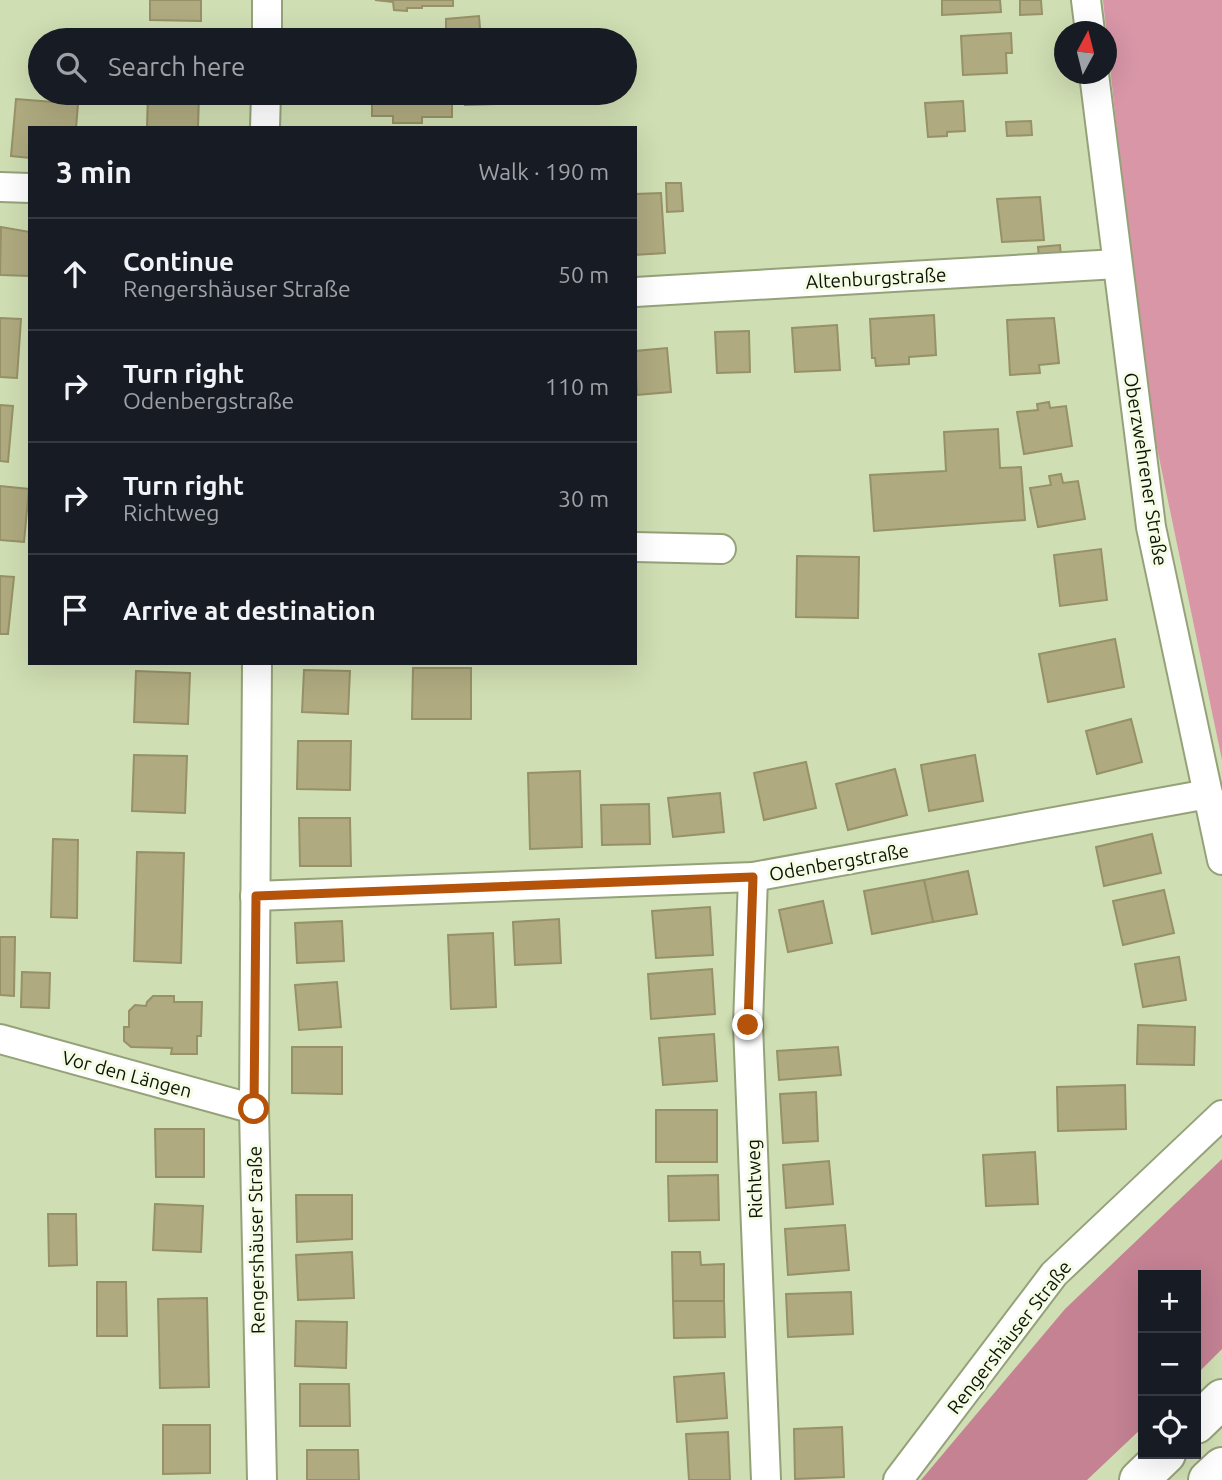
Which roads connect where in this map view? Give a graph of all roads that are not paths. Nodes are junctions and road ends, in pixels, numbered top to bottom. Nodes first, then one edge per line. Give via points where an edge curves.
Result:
1 (267, 0) edge
2 (1086, 0) edge
3 (1089, 21) edge
4 (267, 28) edge
5 (1095, 84) edge
6 (265, 105) edge
7 (265, 126) edge
8 (0, 187) edge
9 (28, 188) edge
10 (1117, 264) junction
11 (637, 292) edge
12 (637, 547) edge
13 (721, 549) dead end
14 (257, 665) edge
15 (1208, 793) junction
16 (1222, 859) edge
17 (753, 877) junction
18 (256, 896) junction
19 (0, 1040) edge
20 (254, 1109) junction
21 (1222, 1115) edge
22 (1222, 1398) edge
23 (1201, 1419) edge
24 (1161, 1459) edge
25 (1222, 1467) edge
26 (262, 1480) edge
27 (766, 1480) edge
28 (898, 1480) edge
29 (1139, 1480) edge
30 (1208, 1480) edge

1 - 4 street
2 - 3 street
5 - 10 street, Oberzwehrener Straße
6 - 7 street
8 - 9 street
10 - 11 street, Altenburgstraße
10 - 15 street, Oberzwehrener Straße via 1151,527
12 - 13 street
14 - 18 street, Rengershäuser Straße
15 - 16 street, Oberzwehrener Straße
15 - 17 street, Odenbergstraße
17 - 18 street, Odenbergstraße
17 - 27 street, Richtweg via 748,1025
18 - 20 street, Rengershäuser Straße
19 - 20 street, Vor den Längen
20 - 26 street, Rengershäuser Straße
21 - 28 street, Rengershäuser Straße via 1054,1274
22 - 23 highway
24 - 29 highway
25 - 30 highway

